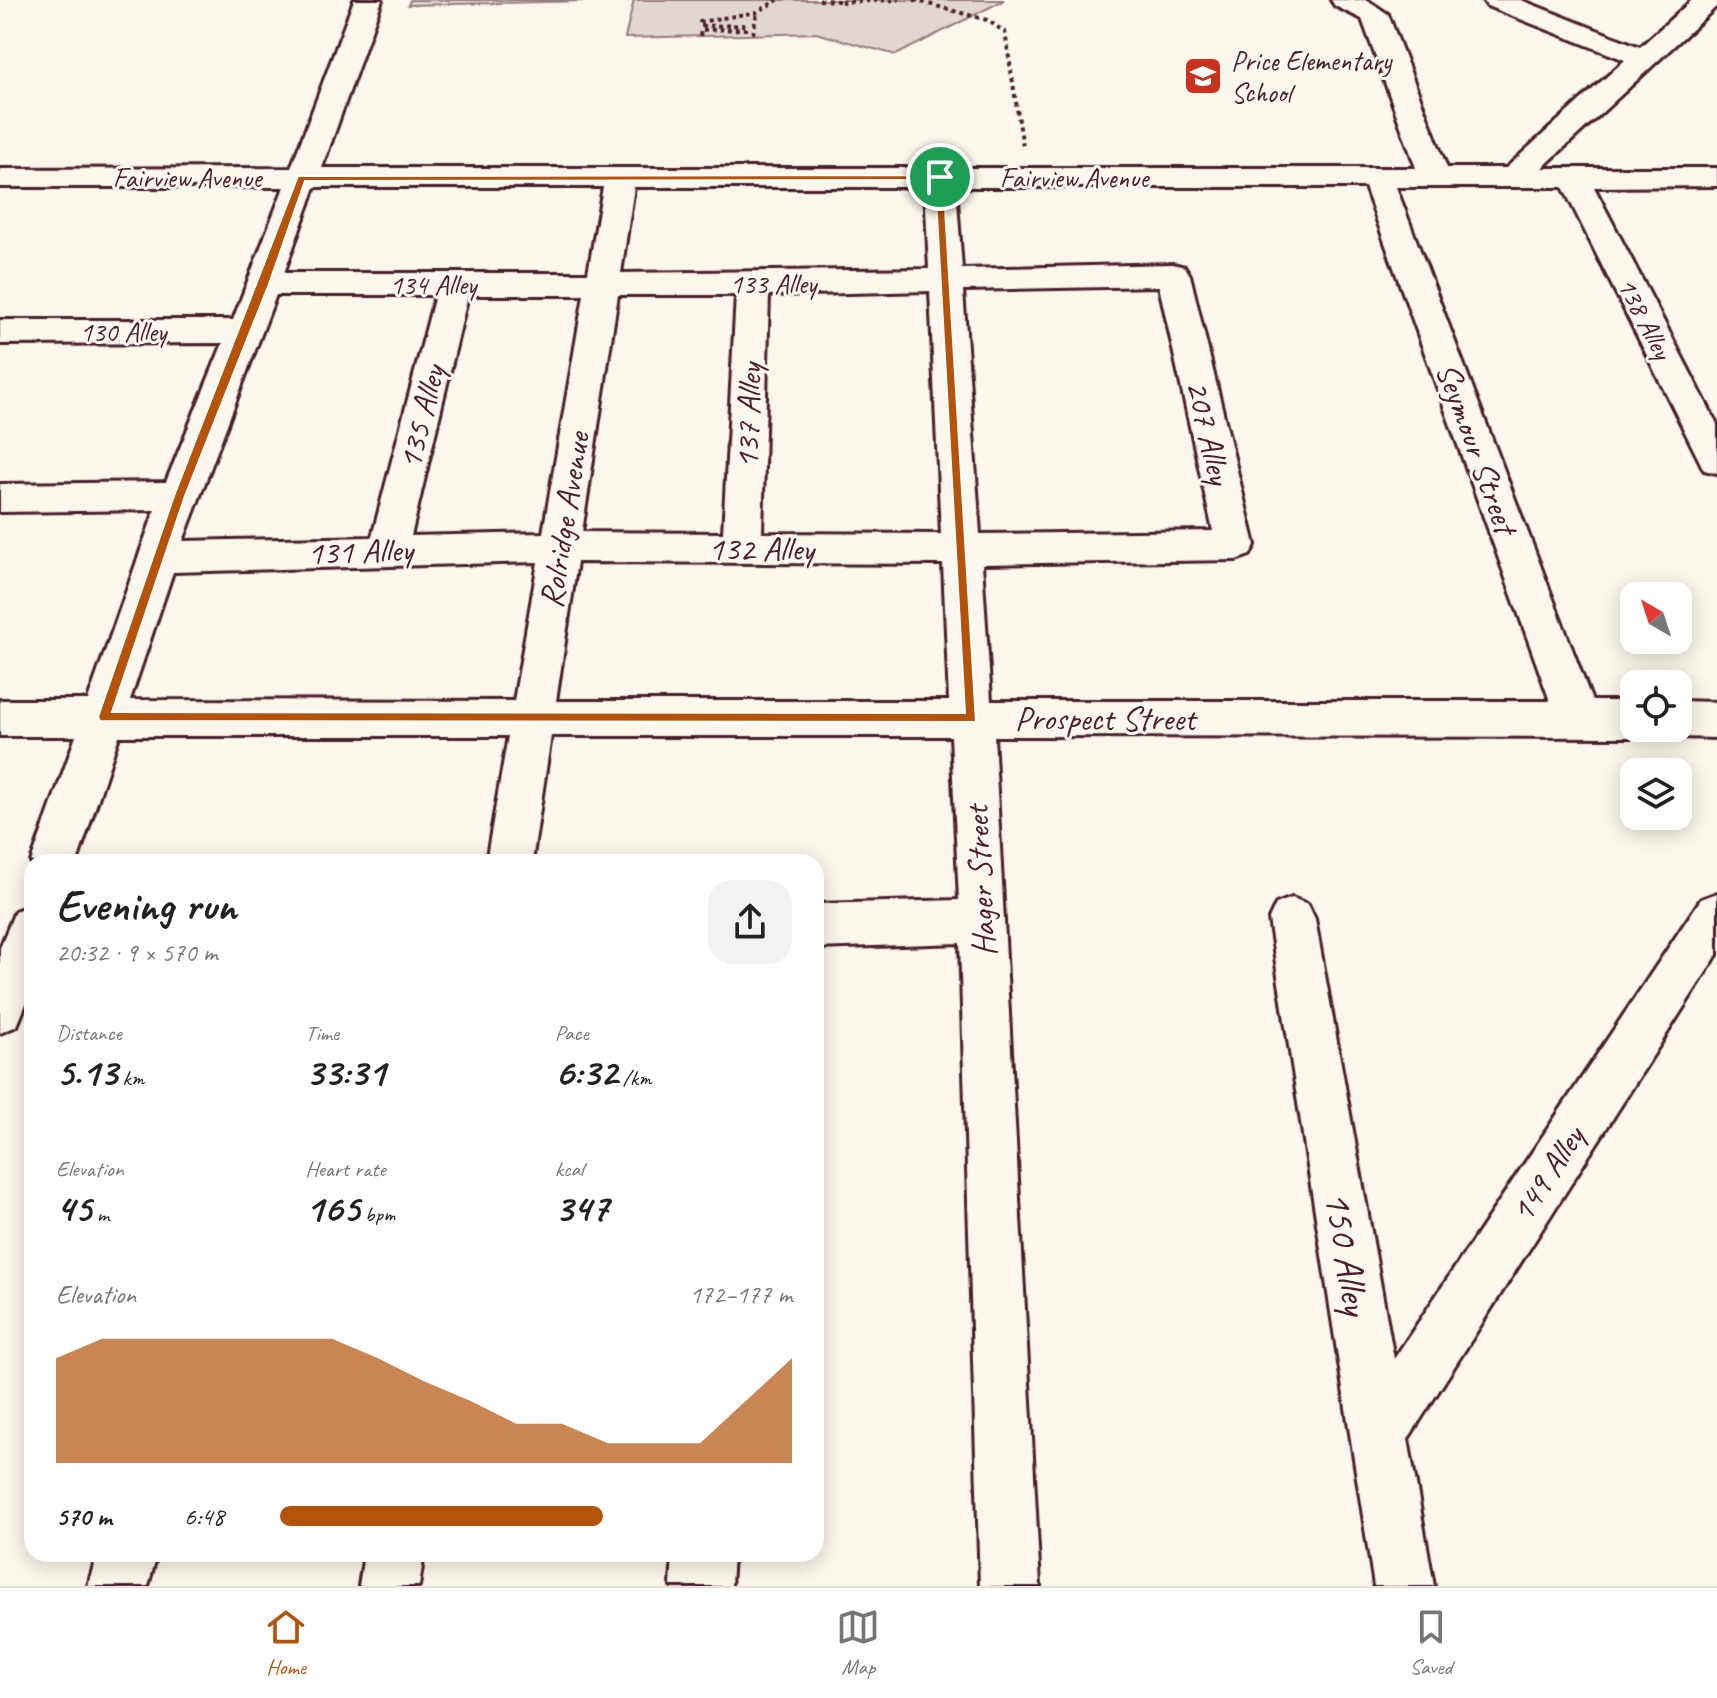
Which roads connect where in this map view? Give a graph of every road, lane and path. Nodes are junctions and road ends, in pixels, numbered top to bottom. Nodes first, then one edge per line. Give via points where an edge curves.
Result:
1 (368, 0) edge
2 (819, 0) edge
3 (899, 0) edge
4 (914, 0) edge
5 (1345, 0) edge
6 (1497, 0) edge
7 (1708, 0) edge
8 (774, 1) edge
9 (841, 1) edge
10 (757, 12) junction
11 (753, 34) dead end
12 (700, 36) dead end
13 (1644, 58) junction
14 (1024, 152) dead end
15 (940, 177) junction
16 (1377, 177) junction
17 (1435, 177) junction
18 (1514, 177) junction
19 (1574, 177) junction
20 (1717, 177) edge
21 (0, 178) edge
22 (301, 178) junction
23 (620, 179) junction
24 (944, 280) junction
25 (603, 282) junction
26 (264, 284) junction
27 (454, 284) junction
28 (753, 284) junction
29 (246, 331) junction
30 (0, 332) edge
31 (1717, 460) edge
32 (179, 496) junction
33 (0, 498) edge
34 (560, 547) junction
35 (742, 549) junction
36 (962, 549) junction
37 (388, 550) junction
38 (159, 557) junction
39 (104, 717) junction
40 (0, 718) edge
41 (532, 718) junction
42 (971, 718) junction
43 (1577, 718) junction
44 (1620, 719) edge
45 (1692, 719) edge
46 (1717, 720) edge
47 (57, 854) edge
48 (510, 854) edge
49 (1717, 914) edge
50 (1292, 919) dead end
51 (983, 921) junction
52 (824, 926) edge
53 (22, 942) edge
54 (0, 1010) edge
55 (1377, 1435) junction
56 (125, 1562) edge
57 (393, 1562) edge
58 (702, 1562) edge
59 (118, 1586) edge
60 (389, 1586) edge
61 (701, 1586) edge
62 (1010, 1586) edge
63 (1404, 1586) edge

1 - 22 street
2 - 9 path
3 - 9 path
4 - 14 path via 987,20 1005,32
5 - 17 street via 1374,14
6 - 13 street
7 - 13 street
8 - 10 path
10 - 11 path
10 - 12 path via 700,22 746,25 701,30
13 - 18 street
15 - 16 street, Fairview Avenue
15 - 23 street, Fairview Avenue
15 - 24 street, Hager Street
16 - 17 street, Fairview Avenue
16 - 43 street, Seymour Street
17 - 18 street, Fairview Avenue
18 - 19 street, Fairview Avenue
19 - 20 street, Fairview Avenue
19 - 31 street, 138 Alley
21 - 22 street, Fairview Avenue
22 - 23 street, Fairview Avenue
22 - 26 street
23 - 25 street, Rolridge Avenue
24 - 28 street, 133 Alley
24 - 36 street, Hager Street
24 - 36 street, 207 Alley via 1173,275 1236,545
25 - 27 street, 134 Alley
25 - 28 street, 133 Alley
25 - 34 street, Rolridge Avenue
26 - 27 street, 134 Alley
26 - 29 street
27 - 37 street, 135 Alley
28 - 35 street, 137 Alley
29 - 30 street, 130 Alley
29 - 32 street
32 - 33 street
32 - 38 street
34 - 35 street, 132 Alley
34 - 37 street, 131 Alley
34 - 41 street, Rolridge Avenue
35 - 36 street, 132 Alley
36 - 42 street, Hager Street
37 - 38 street, 131 Alley
38 - 39 street
39 - 40 street, Prospect Street
39 - 41 street, Prospect Street
39 - 47 street
41 - 42 street, Prospect Street
41 - 48 street, Rolridge Avenue
42 - 43 street, Prospect Street
42 - 51 street, Hager Street
43 - 44 street, Prospect Street
45 - 46 street
49 - 55 street, 149 Alley
50 - 55 street, 150 Alley
51 - 52 street
51 - 62 street, Hager Street
53 - 54 street
55 - 63 street, 150 Alley
56 - 59 street
57 - 60 street
58 - 61 street

